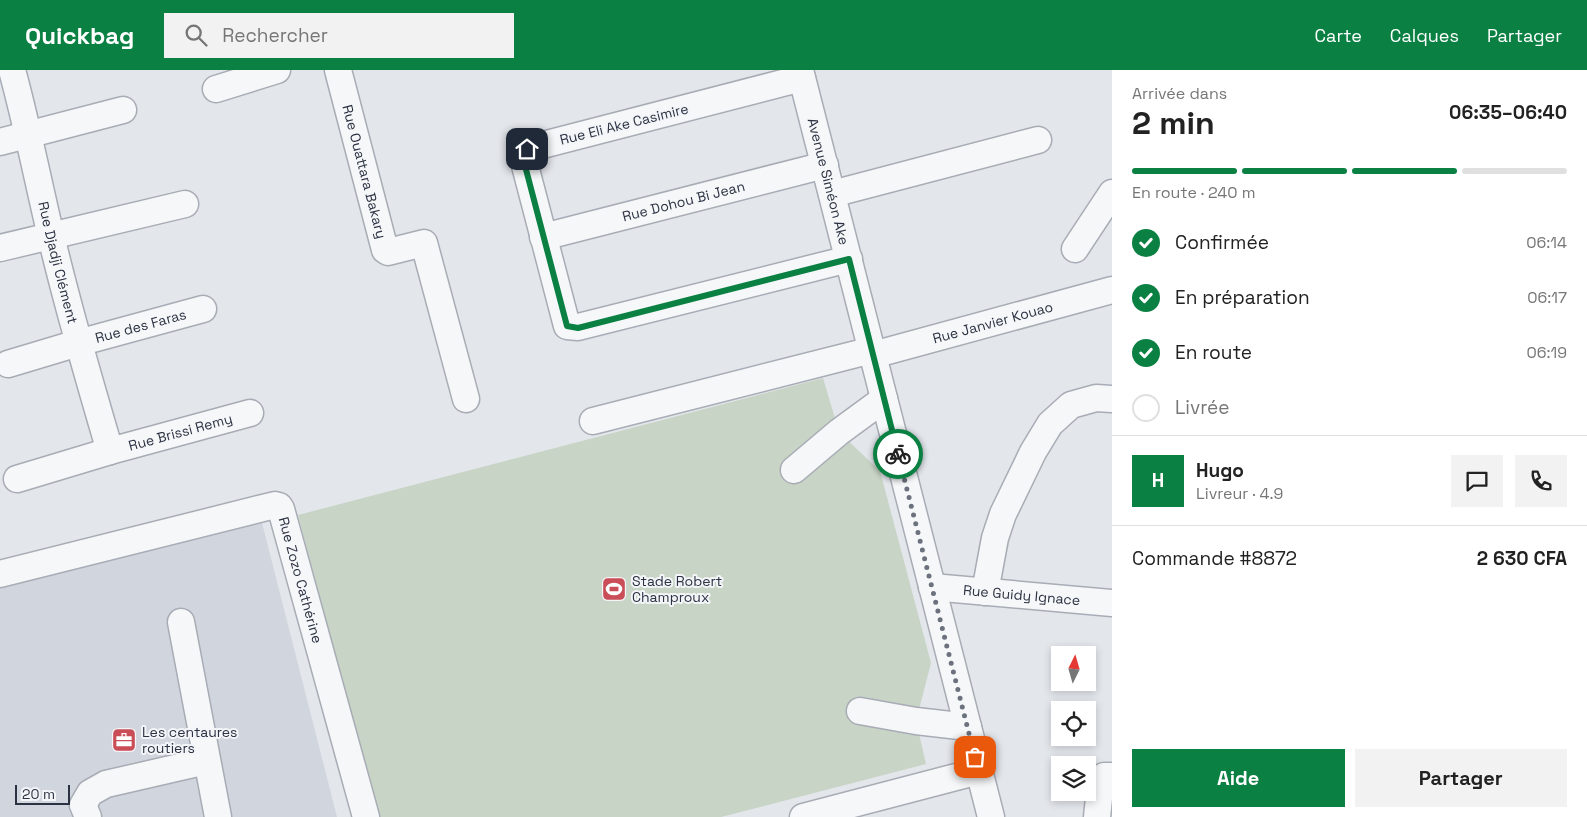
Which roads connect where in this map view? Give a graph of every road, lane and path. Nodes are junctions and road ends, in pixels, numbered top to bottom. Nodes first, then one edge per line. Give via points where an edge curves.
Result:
1 (12, 70) edge
2 (277, 70) edge
3 (338, 70) edge
4 (801, 74) edge
5 (216, 89) dead end
6 (123, 110) dead end
7 (29, 134) junction
8 (1038, 140) dead end
9 (0, 142) edge
10 (825, 165) junction
11 (832, 194) junction
12 (1112, 194) edge
13 (185, 204) dead end
14 (51, 236) junction
15 (543, 237) junction
16 (0, 248) edge
17 (1075, 249) dead end
18 (849, 259) junction
19 (1112, 290) edge
20 (203, 309) dead end
21 (78, 343) junction
22 (872, 353) junction
23 (8, 364) dead end
24 (466, 399) dead end
25 (884, 399) junction
26 (1112, 399) edge
27 (250, 413) dead end
28 (593, 421) dead end
29 (110, 451) junction
30 (794, 470) dead end
31 (17, 479) dead end
32 (0, 574) edge
33 (932, 587) junction
34 (985, 592) junction
35 (1112, 603) edge
36 (180, 622) dead end
37 (860, 711) dead end
38 (968, 727) junction
39 (206, 762) junction
40 (979, 772) junction
41 (1112, 776) edge
42 (835, 813) edge
43 (88, 817) edge
44 (218, 817) edge
45 (366, 817) edge
46 (803, 817) edge
47 (991, 817) edge
48 (1096, 817) edge

1 - 7 street, Rue Djadji Clément
2 - 5 street
3 - 24 street, Rue Ouattara Bakary via 385,250 424,243
4 - 10 street, Avenue Siméon Ake
4 - 15 street, Rue Eli Ake Casimire via 527,149 523,158
6 - 7 street
7 - 9 street
7 - 14 street, Rue Djadji Clément
8 - 11 street
10 - 11 street, Avenue Siméon Ake
10 - 15 street, Rue Dohou Bi Jean
11 - 18 street, Avenue Siméon Ake
12 - 17 street
13 - 14 street
14 - 16 street
14 - 21 street, Rue Djadji Clément
15 - 18 street, Rue Eli Ake Casimire via 567,326 572,328
18 - 22 street, Avenue Siméon Ake
19 - 22 street, Rue Janvier Kouao
20 - 21 street, Rue des Faras
21 - 23 street, Rue des Faras
21 - 29 street, Rue Djadji Clément
22 - 25 street, Avenue Siméon Ake
22 - 28 street, Rue Janvier Kouao
25 - 30 street
25 - 33 street, Avenue Siméon Ake
26 - 34 street via 1096,398 1071,406 1050,424 1003,514
27 - 29 street, Rue Brissi Remy
29 - 31 street, Rue Brissi Remy
32 - 45 street, Rue Zozo Cathérine via 279,506
33 - 34 street, Rue Guidy Ignace
33 - 38 street, Avenue Siméon Ake
34 - 35 street, Rue Guidy Ignace
36 - 39 street
37 - 38 street
38 - 40 street, Avenue Siméon Ake
39 - 43 street via 106,784 90,793 84,805
39 - 44 street
40 - 42 street
40 - 47 street, Avenue Siméon Ake
41 - 48 street via 1101,779
42 - 46 street

